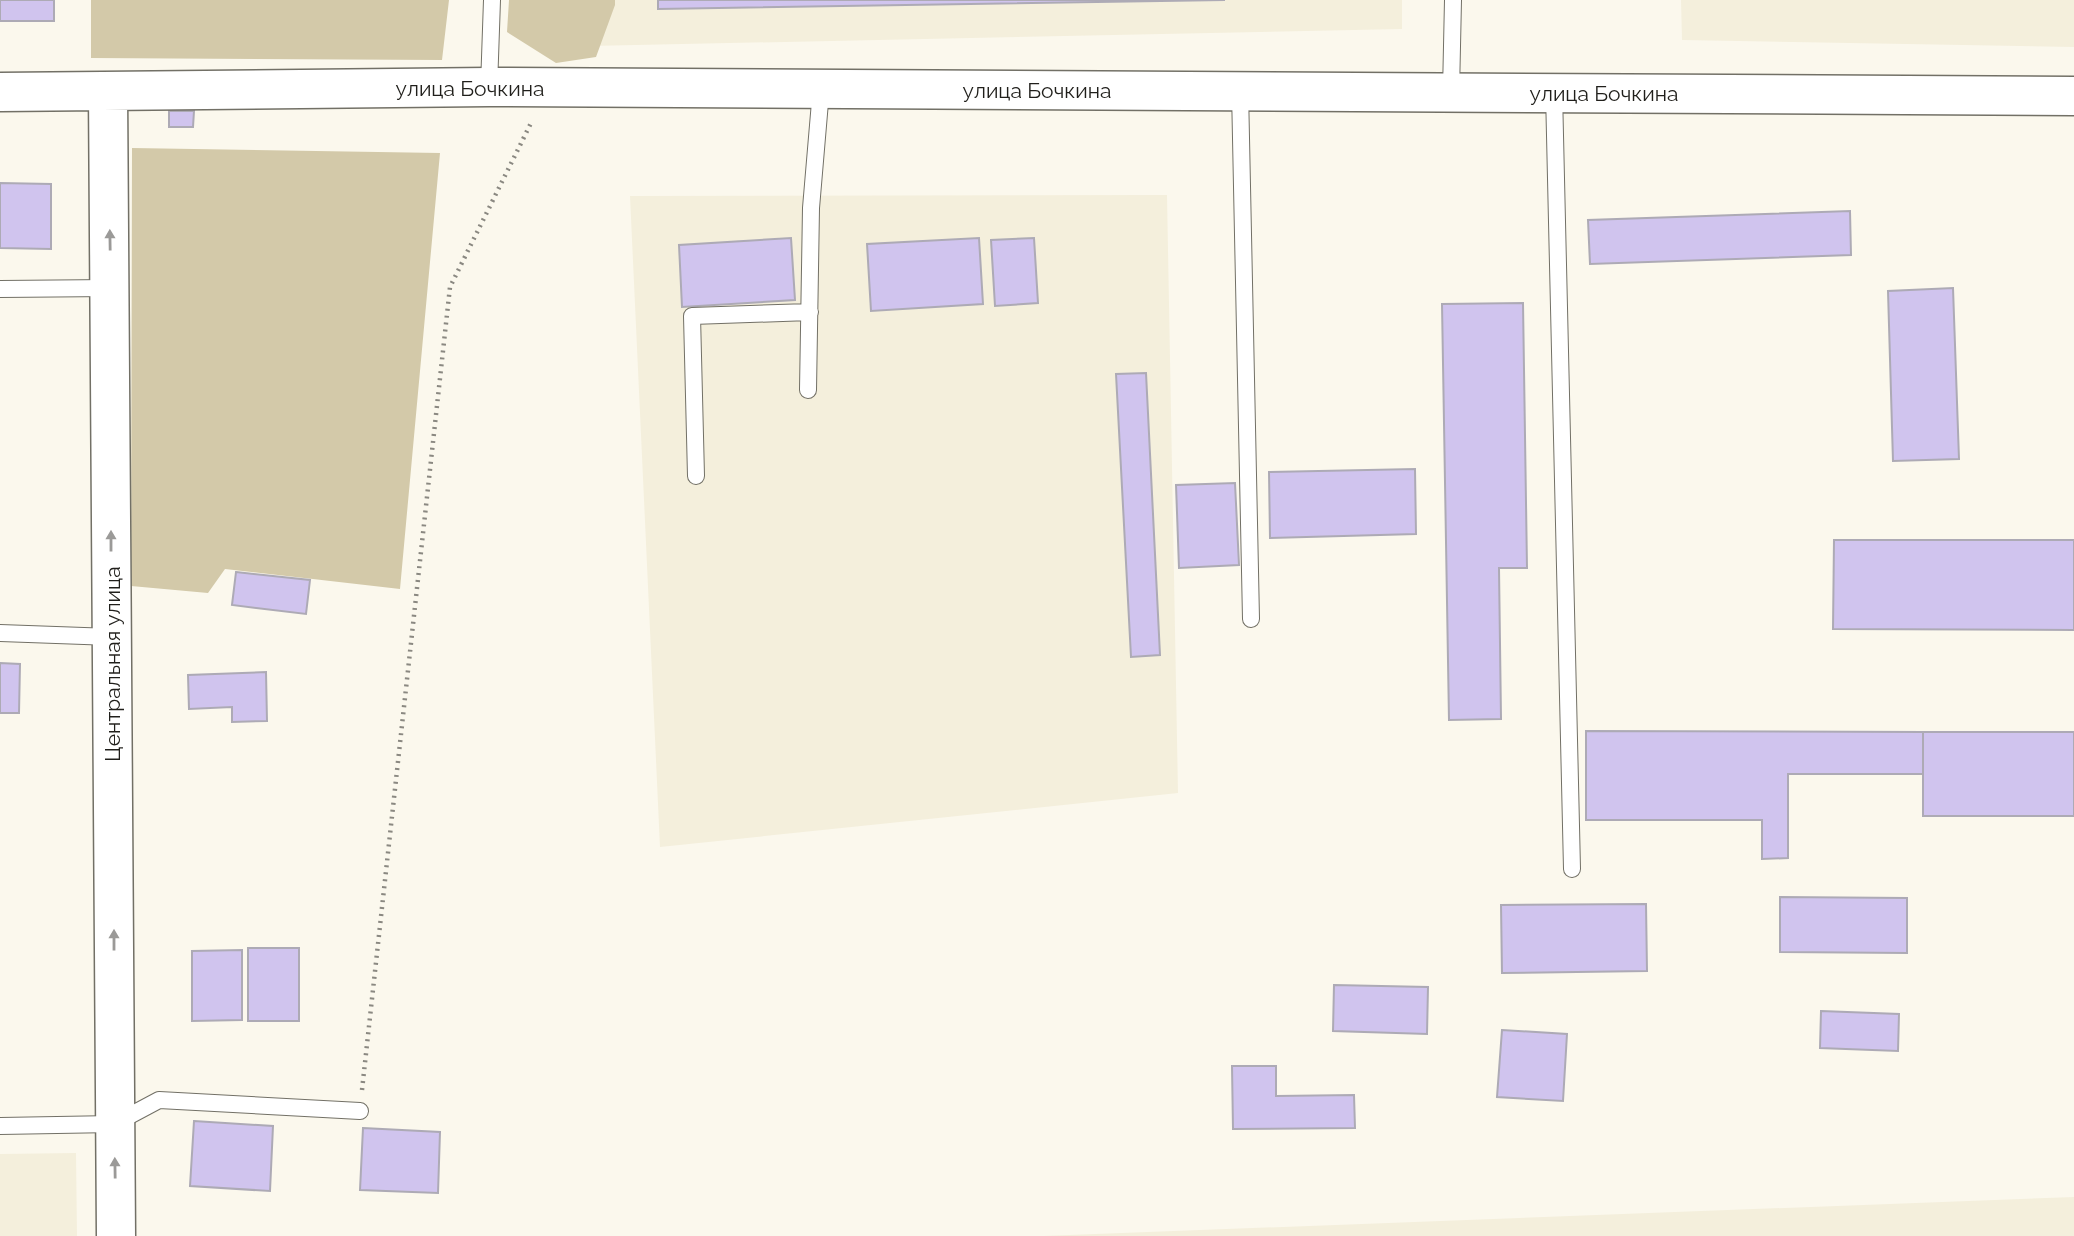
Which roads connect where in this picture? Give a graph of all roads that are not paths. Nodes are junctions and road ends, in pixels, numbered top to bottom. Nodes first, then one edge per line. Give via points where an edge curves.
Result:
1 (492, 0) edge
2 (1452, 0) edge
3 (489, 87) junction
4 (821, 90) junction
5 (1240, 90) junction
6 (108, 91) junction
7 (0, 92) edge
8 (1451, 92) junction
9 (1553, 92) junction
10 (2074, 96) edge
11 (111, 288) junction
12 (0, 289) edge
13 (810, 312) junction
14 (808, 390) dead end
15 (696, 476) dead end
16 (1251, 619) dead end
17 (0, 634) edge
18 (112, 638) junction
19 (1572, 869) dead end
20 (360, 1111) road end
21 (114, 1124) junction
22 (0, 1126) edge
23 (116, 1236) edge

1 - 3 lane
2 - 8 lane
3 - 4 street, улица Бочкина
3 - 6 street, улица Бочкина
4 - 5 street, улица Бочкина
4 - 13 lane via 811,208
5 - 8 street, улица Бочкина
5 - 16 lane
6 - 7 street, улица Бочкина
11 -> 6 street, Центральная улица
8 - 9 street, улица Бочкина
9 - 10 street, улица Бочкина
9 - 19 lane
11 - 12 lane
18 -> 11 street, Центральная улица
13 - 14 lane
13 - 15 lane via 692,316
17 - 18 lane
21 -> 18 street, Центральная улица
20 - 21 lane via 159,1100
21 - 22 lane
23 -> 21 street, Центральная улица

